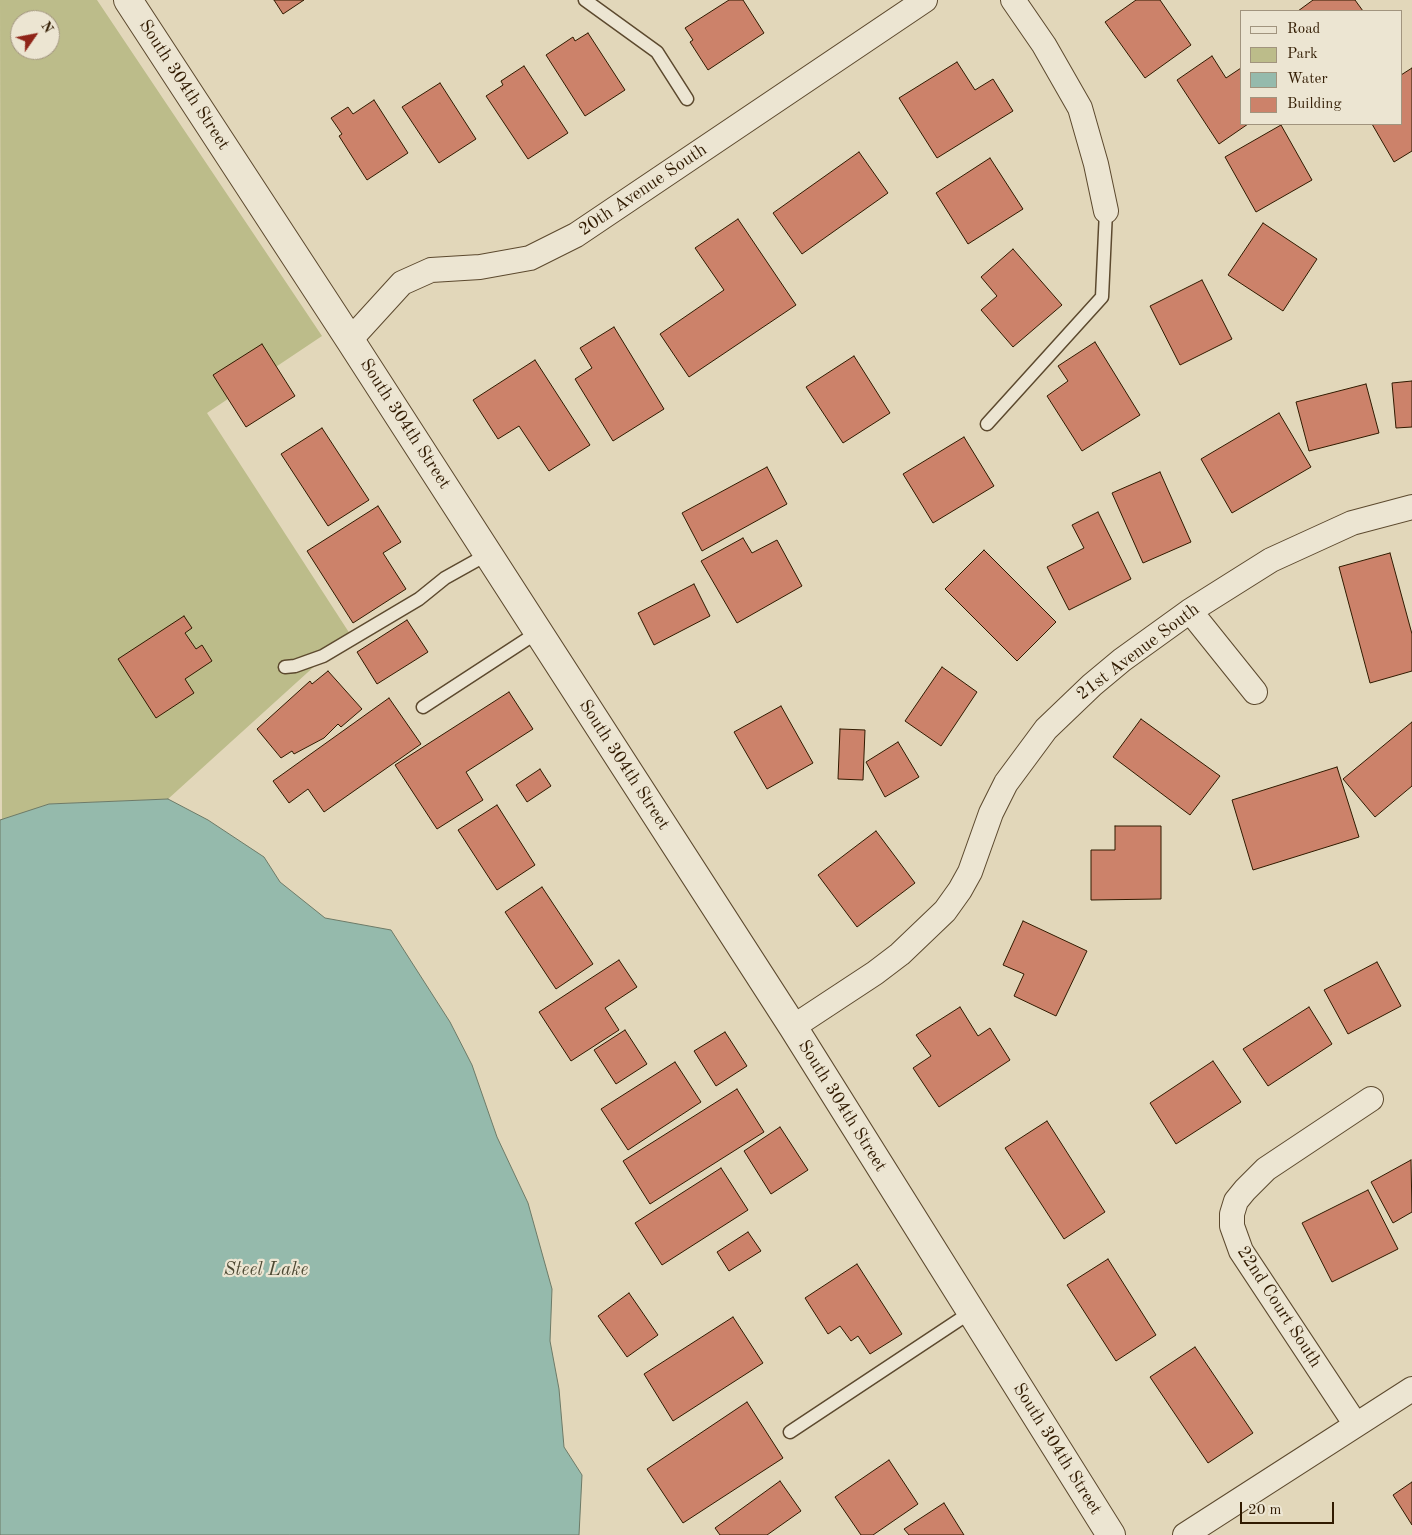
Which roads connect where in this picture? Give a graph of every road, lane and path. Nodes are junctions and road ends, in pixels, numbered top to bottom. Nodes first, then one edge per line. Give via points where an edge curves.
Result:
1 (128, 0) edge
2 (585, 0) edge
3 (925, 0) edge
4 (1013, 0) edge
5 (687, 99) dead end
6 (1106, 212) joint
7 (350, 340) junction
8 (987, 424) dead end
9 (1412, 507) edge
10 (488, 554) junction
11 (1190, 611) junction
12 (538, 632) junction
13 (285, 667) dead end
14 (1255, 692) dead end
15 (423, 708) dead end
16 (793, 1027) junction
17 (1371, 1098) dead end
18 (971, 1312) junction
19 (1412, 1389) edge
20 (1356, 1425) junction
21 (790, 1432) dead end
22 (1111, 1535) edge
23 (1185, 1535) edge

1 - 7 street, South 304th Street
2 - 5 lane via 657,52
3 - 7 street, 20th Avenue South via 576,235 530,258 480,267 431,270 402,283
4 - 6 street via 1044,45 1080,108
6 - 8 lane via 1102,297
7 - 10 street, South 304th Street
9 - 11 street, 21st Avenue South via 1352,523 1294,548
10 - 12 street, South 304th Street
10 - 13 lane via 323,656
11 - 14 street
11 - 16 street, 21st Avenue South via 1122,660 1046,729 1006,783 970,872 945,911 900,954
12 - 15 lane
12 - 16 street, South 304th Street
16 - 18 street, South 304th Street
17 - 20 street, 22nd Court South via 1266,1169 1244,1190 1232,1214 1232,1226 1241,1251
18 - 21 lane
18 - 22 street, South 304th Street
19 - 20 street
20 - 23 street

